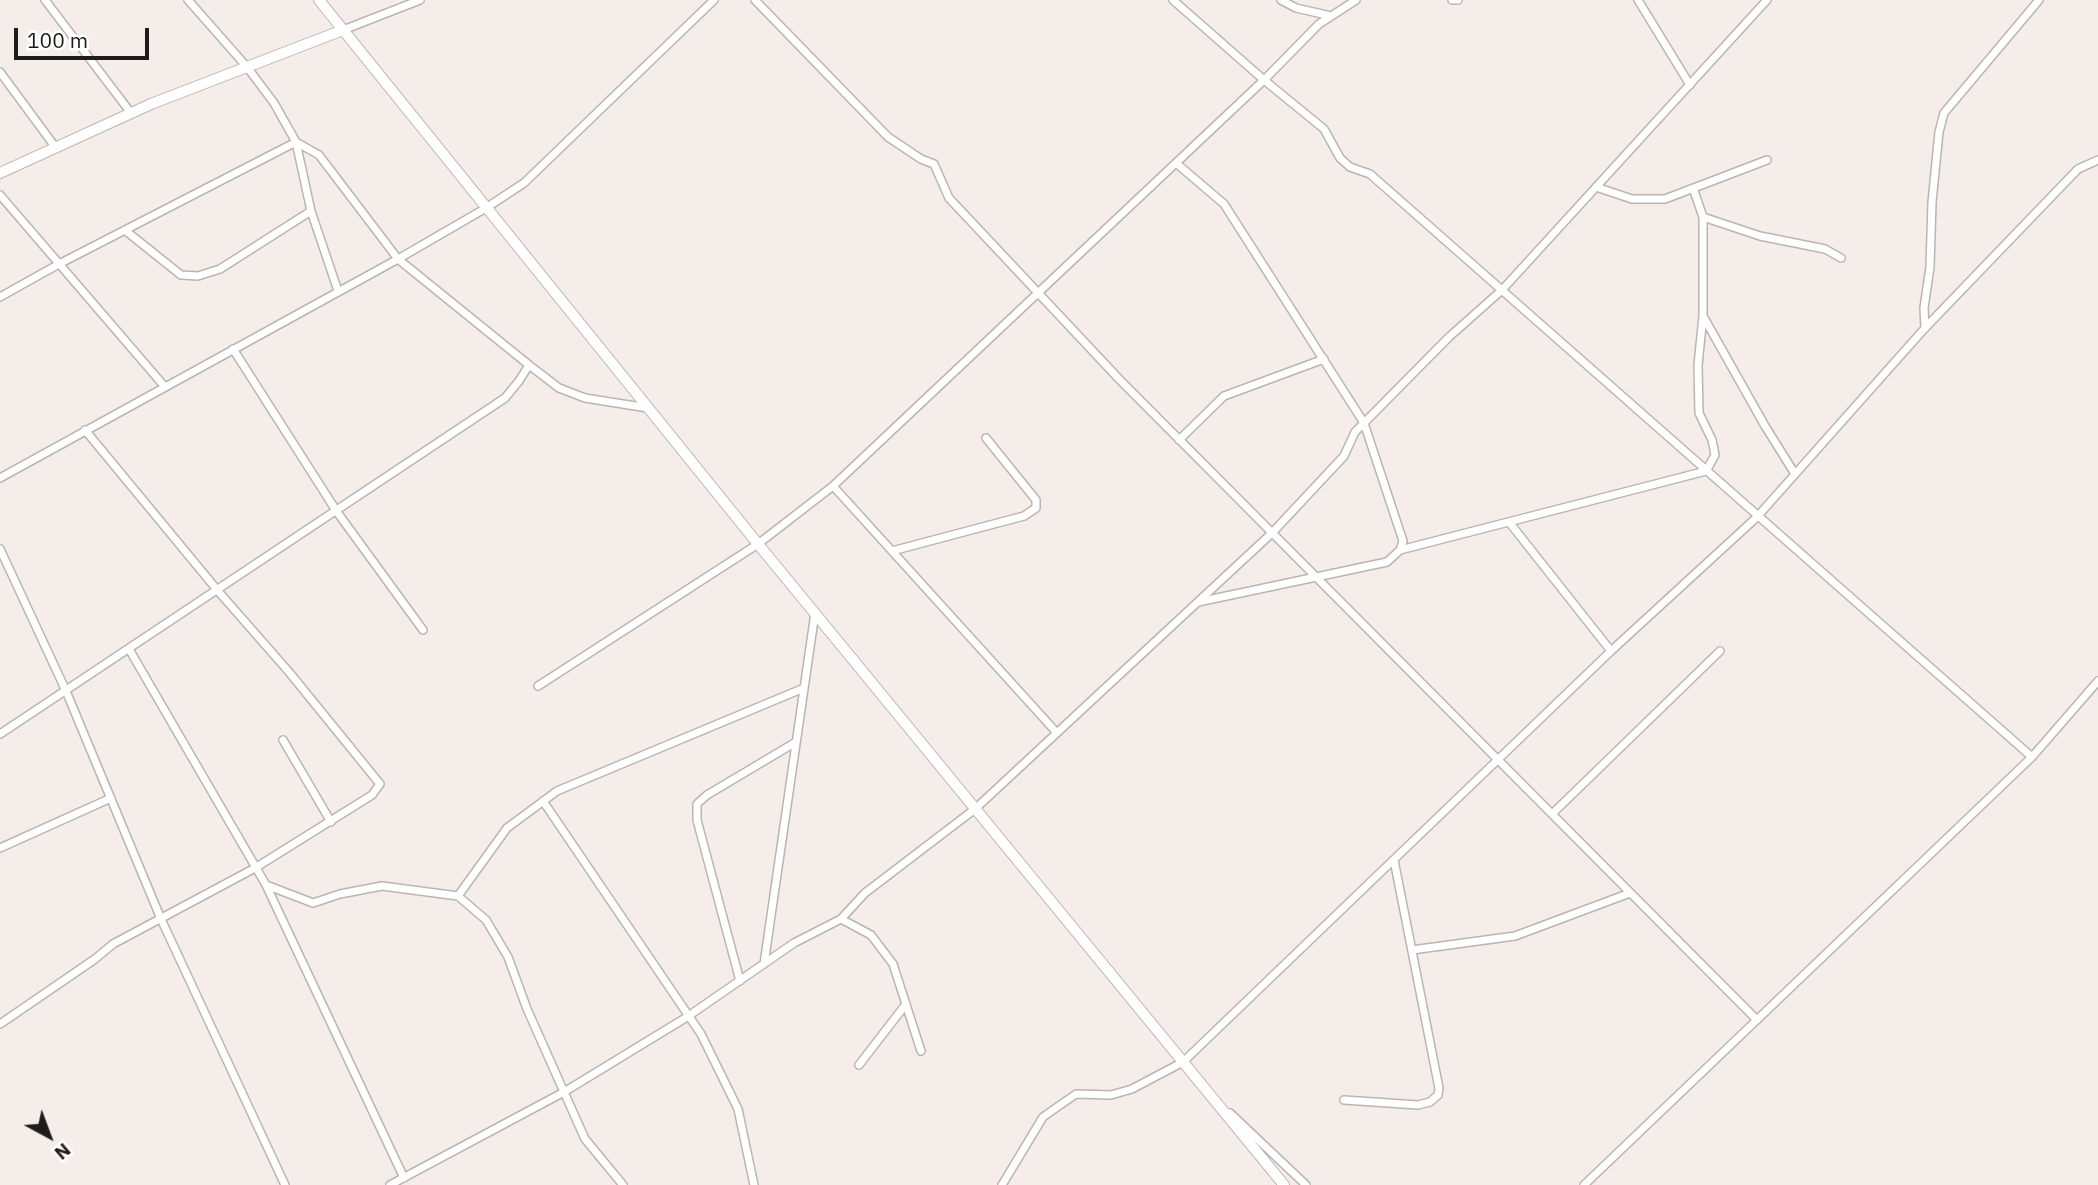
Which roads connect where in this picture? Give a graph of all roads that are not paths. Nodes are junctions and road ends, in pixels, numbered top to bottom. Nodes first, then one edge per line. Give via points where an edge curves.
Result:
1 (45, 0) edge
2 (188, 0) edge
3 (319, 0) edge
4 (420, 0) edge
5 (714, 0) edge
6 (755, 0) edge
7 (1173, 0) edge
8 (1281, 0) edge
9 (1356, 0) edge
10 (1452, 0) edge
11 (1458, 0) edge
12 (1639, 0) edge
13 (1767, 0) edge
14 (2039, 0) edge
15 (1331, 16) junction
16 (343, 30) junction
17 (247, 67) junction
18 (0, 72) edge
19 (1264, 80) junction
20 (1690, 85) junction
21 (131, 113) junction
22 (296, 142) junction
23 (56, 148) junction
24 (1767, 160) dead end
25 (2098, 160) edge
26 (1176, 163) junction
27 (0, 173) edge
28 (1596, 187) junction
29 (1693, 188) junction
30 (0, 195) edge
31 (486, 208) junction
32 (311, 211) junction
33 (1703, 217) junction
34 (126, 231) junction
35 (1841, 258) dead end
36 (398, 259) junction
37 (59, 264) junction
38 (338, 290) junction
39 (1502, 290) junction
40 (1039, 293) junction
41 (0, 297) edge
42 (1703, 316) junction
43 (1925, 328) junction
44 (233, 349) junction
45 (1324, 359) junction
46 (529, 365) junction
47 (165, 387) junction
48 (648, 408) junction
49 (1364, 423) junction
50 (85, 430) junction
51 (986, 438) dead end
52 (1179, 440) junction
53 (1706, 471) junction
54 (1795, 474) junction
55 (0, 478) edge
56 (833, 486) junction
57 (337, 512) junction
58 (1757, 517) junction
59 (1509, 522) junction
60 (1272, 533) junction
61 (758, 544) junction
62 (0, 549) edge
63 (1399, 550) junction
64 (892, 551) junction
65 (1317, 578) junction
66 (218, 591) junction
67 (1198, 602) junction
68 (815, 613) junction
69 (423, 630) dead end
70 (129, 649) junction
71 (1720, 651) dead end
72 (1611, 652) junction
73 (2098, 681) edge
74 (538, 686) dead end
75 (804, 688) junction
76 (66, 691) junction
77 (1057, 733) junction
78 (0, 734) edge
79 (283, 740) dead end
80 (796, 742) junction
81 (2032, 757) junction
82 (1498, 760) junction
83 (111, 798) junction
84 (543, 801) junction
85 (975, 809) junction
86 (1552, 814) junction
87 (331, 822) junction
88 (0, 848) edge
89 (1394, 860) junction
90 (255, 868) junction
91 (266, 885) junction
92 (1630, 893) junction
93 (457, 895) junction
94 (161, 919) junction
95 (841, 919) junction
96 (1412, 950) junction
97 (764, 964) junction
98 (740, 981) junction
99 (906, 1004) junction
100 (687, 1017) junction
101 (1757, 1020) junction
102 (0, 1024) edge
103 (921, 1051) dead end
104 (1184, 1062) junction
105 (859, 1065) dead end
106 (564, 1092) junction
107 (1209, 1094) junction
108 (1344, 1100) dead end
109 (404, 1178) junction
110 (1003, 1184) edge
111 (285, 1185) edge
112 (391, 1185) edge
113 (623, 1185) edge
114 (754, 1185) edge
115 (1284, 1185) edge
116 (1306, 1185) edge
117 (1584, 1185) edge

1 - 21 street
2 - 17 street
3 - 16 street
4 - 16 street
5 - 31 street via 524,183
6 - 40 street via 888,137 934,164 949,198
7 - 19 street
8 - 15 street
9 - 15 street
10 - 11 street
12 - 20 street
13 - 20 street
14 - 43 street via 1944,113 1932,202
15 - 19 street
16 - 17 street
16 - 31 street
17 - 21 street
17 - 22 street
18 - 23 street
19 - 26 street
19 - 39 street via 1324,129 1350,167 1370,174
20 - 28 street
21 - 23 street
22 - 32 street
22 - 34 street
22 - 36 street via 319,155
23 - 27 street
24 - 29 street
25 - 43 street via 2078,169
26 - 40 street
26 - 45 street via 1224,204
28 - 29 street via 1632,199 1665,199
28 - 39 street
29 - 33 street
30 - 37 street
31 - 36 street
31 - 48 street
32 - 34 street via 220,269 198,276 181,275
32 - 38 street
33 - 35 street via 1760,236 1825,249
33 - 42 street
34 - 37 street
36 - 38 street
36 - 46 street
37 - 41 street
37 - 47 street
38 - 44 street
39 - 49 street
39 - 53 street
40 - 52 street
40 - 56 street
42 - 53 street via 1699,413 1715,455
42 - 54 street
43 - 54 street
44 - 47 street
44 - 57 street
45 - 49 street
45 - 52 street via 1224,396
46 - 48 street via 559,388 584,398
46 - 57 street via 505,398
47 - 50 street
48 - 61 street
49 - 60 street via 1344,456
49 - 63 street via 1402,541
50 - 55 street
50 - 66 street
51 - 64 street via 1036,500 1036,508 1024,516
52 - 60 street
53 - 58 street
53 - 59 street
54 - 58 street
56 - 61 street
56 - 64 street
57 - 66 street
57 - 69 street
58 - 72 street
58 - 81 street
59 - 63 street
59 - 72 street
60 - 65 street
60 - 67 street
61 - 68 street
61 - 74 street
62 - 76 street
63 - 65 street via 1387,562
64 - 77 street
65 - 67 street
65 - 82 street
66 - 70 street
66 - 87 street via 380,784 372,795
67 - 77 street
68 - 75 street
68 - 85 street
70 - 76 street
70 - 90 street
71 - 86 street
72 - 82 street
73 - 81 street
75 - 80 street
75 - 84 street
76 - 78 street
76 - 83 street
77 - 85 street
79 - 87 street
80 - 97 street
80 - 98 street via 697,804 697,820
81 - 101 street
82 - 86 street
82 - 89 street
83 - 88 street
83 - 94 street
84 - 93 street via 507,828
84 - 100 street
85 - 95 street via 865,893
85 - 104 street
86 - 92 street
87 - 90 street
89 - 96 street
89 - 104 street
90 - 91 street
90 - 94 street
91 - 93 street via 313,903 382,886
91 - 109 street
92 - 96 street via 1516,936
92 - 101 street
93 - 106 street via 486,920 508,957
94 - 102 street via 113,944
94 - 111 street
95 - 97 street
95 - 99 street via 871,935 886,954
96 - 108 street via 1438,1095 1418,1104
97 - 98 street
98 - 100 street
99 - 103 street
99 - 105 street
100 - 106 street
100 - 114 street via 701,1034 738,1109
101 - 117 street
104 - 107 street
104 - 110 street via 1132,1089 1111,1095 1076,1094 1043,1117
106 - 109 street
106 - 113 street via 585,1139
107 - 115 street
107 - 116 street
109 - 112 street

